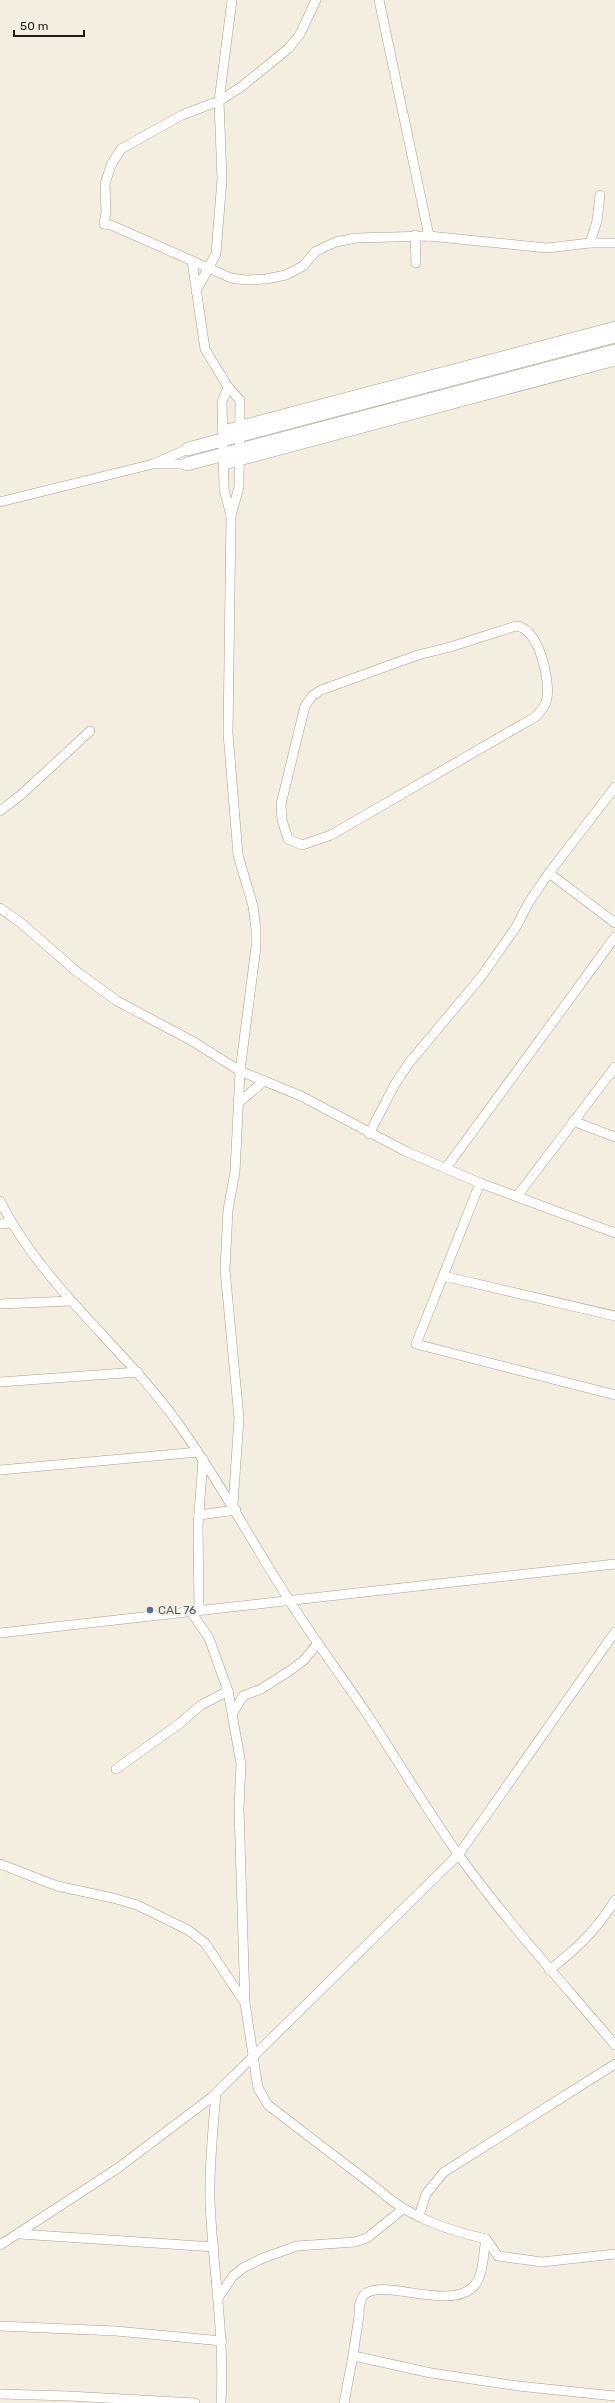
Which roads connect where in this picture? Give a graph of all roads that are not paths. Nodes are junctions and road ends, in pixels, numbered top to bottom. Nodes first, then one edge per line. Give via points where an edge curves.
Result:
1 (232, 0) edge
2 (316, 0) edge
3 (379, 0) edge
4 (219, 101) junction
5 (600, 196) dead end
6 (415, 236) junction
7 (429, 236) junction
8 (590, 243) junction
9 (615, 243) edge
10 (192, 261) junction
11 (416, 263) dead end
12 (208, 267) junction
13 (196, 291) junction
14 (615, 326) edge
15 (615, 336) edge
16 (615, 351) edge
17 (615, 361) edge
18 (228, 387) junction
19 (240, 430) junction
20 (223, 434) junction
21 (188, 449) joint
22 (239, 456) junction
23 (224, 460) junction
24 (153, 464) junction
25 (187, 464) joint
26 (0, 502) edge
27 (231, 516) junction
28 (485, 635) joint
29 (90, 731) dead end
30 (615, 787) edge
31 (0, 811) edge
32 (549, 874) junction
33 (0, 908) edge
34 (615, 923) edge
35 (615, 937) edge
36 (615, 1067) edge
37 (240, 1071) junction
38 (263, 1082) junction
39 (238, 1103) junction
40 (574, 1121) junction
41 (369, 1134) junction
42 (615, 1137) edge
43 (446, 1168) junction
44 (480, 1183) junction
45 (518, 1196) junction
46 (0, 1201) edge
47 (11, 1223) junction
48 (0, 1224) edge
49 (615, 1233) edge
50 (443, 1276) junction
51 (70, 1301) junction
52 (0, 1304) edge
53 (615, 1316) edge
54 (138, 1372) junction
55 (0, 1382) edge
56 (615, 1395) edge
57 (200, 1455) junction
58 (0, 1470) edge
59 (234, 1508) junction
60 (199, 1515) junction
61 (615, 1564) edge
62 (289, 1601) junction
63 (195, 1611) junction
64 (615, 1632) edge
65 (0, 1633) edge
66 (318, 1643) junction
67 (228, 1692) junction
68 (233, 1713) junction
69 (116, 1769) dead end
70 (459, 1854) junction
71 (0, 1864) edge
72 (615, 1900) edge
73 (549, 1970) junction
74 (245, 2003) junction
75 (615, 2045) edge
76 (253, 2057) junction
77 (615, 2064) edge
78 (216, 2093) junction
79 (403, 2209) junction
80 (419, 2216) junction
81 (20, 2234) junction
82 (486, 2239) junction
83 (0, 2246) edge
84 (214, 2247) junction
85 (615, 2254) edge
86 (218, 2298) junction
87 (0, 2326) edge
88 (222, 2341) junction
89 (354, 2356) junction
90 (0, 2394) edge
91 (615, 2396) edge
92 (597, 2399) edge
93 (195, 2403) edge
94 (221, 2403) edge
95 (344, 2403) edge

1 - 4 street
2 - 4 street via 300,34 289,48 241,87
3 - 7 street
4 - 10 street via 182,115 121,149 111,165 105,184 104,224
4 - 12 street via 222,179 216,254
5 - 8 street via 597,221
6 - 7 street
6 - 11 street
6 - 12 street via 356,238 336,242 316,251 303,266 286,275 266,279 231,278
7 - 8 street via 547,248
8 - 9 street
10 - 12 street
10 - 13 street
12 - 13 street
13 - 18 street via 205,349
14 - 19 street
15 - 19 main road
16 - 22 main road
17 - 22 street
18 - 19 street via 240,400
18 - 20 street via 222,402
19 - 20 main road
19 - 22 street
20 - 21 main road
20 - 23 street
21 - 24 street
22 - 23 main road
22 - 27 street via 239,487
23 - 25 main road
23 - 27 street via 224,490
24 - 25 street
24 - 26 street
27 - 37 street via 228,733 238,855 256,928 256,947
28 - 28 street via 418,655 321,690 312,696 305,706 281,804 282,820 288,839 302,845 331,835 535,717 547,700 548,688 540,652 533,635 523,627 516,626
29 - 31 street
30 - 32 street
32 - 34 street
32 - 41 street via 481,977 409,1063
33 - 37 street via 76,971 117,1001 194,1042
35 - 43 street
36 - 40 street
37 - 38 street
37 - 39 street
38 - 39 street
38 - 41 street via 301,1096
39 - 59 street via 235,1172 228,1210 225,1270 239,1418
40 - 42 street
40 - 45 street
41 - 43 street
43 - 44 street
44 - 45 street
44 - 50 street
45 - 49 street
46 - 47 street
47 - 48 street
47 - 51 street
50 - 53 street
50 - 56 street via 416,1344
51 - 52 street
51 - 54 street
54 - 55 street
54 - 57 street
57 - 58 street
57 - 59 street
57 - 60 street
59 - 60 street
59 - 62 street
60 - 63 street
61 - 62 street
62 - 63 street
62 - 66 street
63 - 65 street
63 - 67 street via 209,1638
64 - 70 street
66 - 68 street via 304,1660 290,1670 261,1689 243,1696
66 - 70 street
67 - 68 street
67 - 69 street via 201,1705
68 - 74 street via 241,1764 239,1817
70 - 73 street
70 - 76 street
71 - 74 street via 57,1886 137,1905 188,1930 205,1943
72 - 73 street via 606,1916 578,1948
73 - 75 street
74 - 76 street
76 - 78 street
76 - 79 street via 258,2088 268,2106
77 - 80 street via 444,2172 426,2194
78 - 81 street via 118,2168
78 - 84 street via 210,2202
79 - 80 street
79 - 86 street via 367,2238 355,2242 297,2246 262,2258 234,2276
80 - 82 street via 450,2230
81 - 83 street
81 - 84 street
82 - 85 street via 498,2256 529,2261 557,2262
82 - 89 street via 480,2274 474,2286 463,2293 433,2296 375,2290 364,2295 360,2303
84 - 86 street
86 - 88 street
87 - 88 street via 116,2330
88 - 94 street
89 - 92 street via 431,2373
89 - 95 street
90 - 93 street
91 - 92 street

